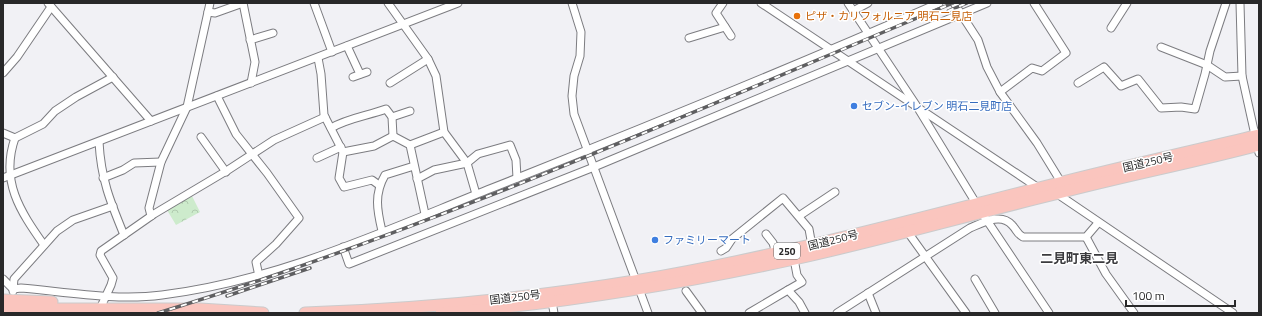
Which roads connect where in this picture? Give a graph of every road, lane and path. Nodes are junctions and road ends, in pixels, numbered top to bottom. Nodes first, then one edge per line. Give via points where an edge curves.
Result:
1 (210, 3) edge
2 (243, 3) edge
3 (314, 3) edge
4 (388, 3) edge
5 (458, 3) edge
6 (572, 3) edge
7 (723, 3) edge
8 (761, 3) edge
9 (848, 3) edge
10 (868, 3) edge
11 (939, 3) edge
12 (954, 3) edge
13 (987, 3) edge
14 (1034, 3) edge
15 (1127, 3) edge
16 (1226, 3) edge
17 (1240, 3) edge
18 (50, 5) edge
19 (449, 5) edge
20 (854, 11) junction
21 (208, 12) junction
22 (960, 14) junction
23 (404, 24) junction
24 (725, 27) junction
25 (1111, 28) dead end
26 (273, 33) dead end
27 (868, 34) junction
28 (731, 36) dead end
29 (689, 38) dead end
30 (250, 40) junction
31 (347, 46) junction
32 (1161, 47) dead end
33 (831, 49) junction
34 (879, 49) junction
35 (332, 52) junction
36 (318, 58) junction
37 (428, 59) junction
38 (850, 62) junction
39 (1207, 65) junction
40 (3, 73) edge
41 (360, 74) dead end
42 (1242, 76) junction
43 (113, 77) junction
44 (251, 83) junction
45 (390, 83) dead end
46 (1078, 83) dead end
47 (1000, 92) junction
48 (217, 96) junction
49 (916, 105) junction
50 (187, 107) junction
51 (410, 111) dead end
52 (325, 117) junction
53 (392, 117) junction
54 (151, 121) junction
55 (331, 128) junction
56 (444, 132) junction
57 (3, 133) edge
58 (201, 136) dead end
59 (393, 136) junction
60 (15, 138) junction
61 (99, 142) junction
62 (1258, 142) edge
63 (410, 145) junction
64 (342, 150) junction
65 (587, 150) junction
66 (251, 154) junction
67 (317, 158) dead end
68 (160, 162) junction
69 (467, 163) junction
70 (414, 166) junction
71 (594, 168) junction
72 (226, 172) junction
73 (6, 177) edge
74 (103, 178) junction
75 (517, 178) junction
76 (417, 179) junction
77 (1061, 182) junction
78 (379, 185) junction
79 (1038, 188) junction
80 (835, 192) dead end
81 (1057, 193) junction
82 (476, 194) junction
83 (113, 206) junction
84 (982, 213) junction
85 (425, 214) junction
86 (151, 216) junction
87 (800, 216) junction
88 (1098, 223) junction
89 (382, 231) junction
90 (907, 231) junction
91 (766, 234) dead end
92 (124, 235) junction
93 (1086, 237) junction
94 (44, 245) junction
95 (812, 246) junction
96 (343, 247) junction
97 (720, 251) dead end
98 (776, 253) junction
99 (925, 256) junction
100 (794, 259) junction
101 (259, 276) junction
102 (3, 279) edge
103 (975, 279) dead end
104 (638, 285) junction
105 (13, 289) junction
106 (788, 290) junction
107 (686, 291) dead end
108 (868, 293) junction
109 (106, 296) junction
110 (8, 300) edge
111 (553, 308) edge
112 (3, 309) edge
113 (99, 311) edge
114 (263, 313) edge
115 (305, 313) edge
116 (449, 313) edge
117 (648, 313) edge
118 (702, 313) edge
119 (749, 313) edge
120 (805, 313) edge
121 (837, 313) edge
122 (876, 313) edge
123 (966, 313) edge
124 (995, 313) edge
125 (1049, 313) edge
126 (1134, 313) edge
127 (1232, 313) edge

1 - 21 street
2 - 21 street
2 - 30 street
3 - 35 street
4 - 23 street
5 - 19 street
6 - 65 street via 581,32 580,56 572,96 574,114
7 - 24 street via 716,13
8 - 33 street
9 - 20 street
10 - 20 street
11 - 27 street
12 - 22 street
13 - 22 street
14 - 47 street via 1066,53 1042,71 1032,68
15 - 25 street
16 - 39 street
17 - 42 street
18 - 40 street via 17,58
18 - 43 street
19 - 23 street
20 - 27 street
21 - 50 street
22 - 34 street
22 - 47 street via 978,40 987,67
23 - 31 street
23 - 37 street
24 - 28 street
24 - 29 street
26 - 30 street
27 - 33 street
27 - 34 street
30 - 44 street via 255,62
31 - 35 street
31 - 41 street
32 - 39 street
33 - 38 street
33 - 65 street
34 - 38 street
34 - 49 street
35 - 36 street
36 - 44 street
36 - 52 street
37 - 45 street
37 - 56 street via 436,76
38 - 49 street
38 - 71 street
39 - 42 street via 1226,77
39 - 46 street via 1195,109 1161,108 1138,79 1121,86 1104,67
42 - 62 street
43 - 54 street
43 - 60 street via 55,111 43,124
44 - 48 street
47 - 77 street via 1038,143
48 - 50 street
48 - 66 street via 236,134
49 - 79 street
49 - 84 street
50 - 54 street
50 - 68 street
51 - 53 street
52 - 55 street
52 - 66 street via 274,140
53 - 55 street via 386,109 344,120
53 - 59 street
54 - 61 street
55 - 64 street
56 - 63 street
56 - 69 street
57 - 60 street
58 - 72 street
59 - 63 street
59 - 64 street via 374,146
60 - 73 street
61 - 73 street
61 - 74 street
62 - 77 highway, 国道250号 / 250
62 - 81 highway, 国道250号 / 250 via 1213,158
63 - 70 street
64 - 67 street
64 - 78 street via 339,178 344,187 372,180
65 - 71 street
65 - 75 street
66 - 72 street
66 - 101 street via 299,218 256,262
68 - 74 street via 134,163
68 - 86 street via 149,208
69 - 75 street via 478,154 510,145 516,160
69 - 76 street via 434,170
69 - 82 street
70 - 76 street
70 - 78 street via 385,175
71 - 96 street via 348,264
71 - 104 street
72 - 86 street
73 - 94 street via 26,219
74 - 83 street
75 - 82 street
76 - 85 street
77 - 79 highway, 国道250号 / 250
78 - 89 street via 376,195
79 - 81 street
79 - 84 highway, 国道250号 / 250
80 - 87 street
81 - 84 highway, 国道250号 / 250
81 - 88 street
82 - 85 street
83 - 92 street
83 - 94 street via 73,220 57,231
84 - 90 highway, 国道250号 / 250
84 - 93 street via 1012,225 1017,234 1023,237
84 - 95 highway, 国道250号 / 250
84 - 99 street via 970,228
84 - 125 street
85 - 89 street
86 - 92 street
87 - 95 street via 809,229
87 - 97 street via 783,198
88 - 93 street
88 - 127 street
89 - 96 street
90 - 99 street
90 - 100 highway, 国道250号 / 250
91 - 98 street via 773,243
92 - 109 street via 101,251 100,255 113,278
93 - 126 street via 1106,274
94 - 105 street via 14,279
95 - 98 highway, 国道250号 / 250
96 - 101 street
98 - 104 highway, 国道250号 / 250
99 - 108 street
99 - 123 street
100 - 104 highway, 国道250号 / 250
100 - 106 street via 797,275 802,282
101 - 109 street via 210,288 162,295
102 - 105 street
103 - 124 street
104 - 111 highway, 国道250号 / 250
104 - 115 highway, 国道250号 / 250 via 378,310
104 - 117 street
105 - 109 street
105 - 110 street
106 - 119 street
106 - 120 street
107 - 118 street
108 - 121 street
108 - 122 street
109 - 113 street
110 - 113 highway via 83,303
111 - 116 highway, 国道250号 / 250
112 - 113 highway
113 - 114 highway via 200,309

